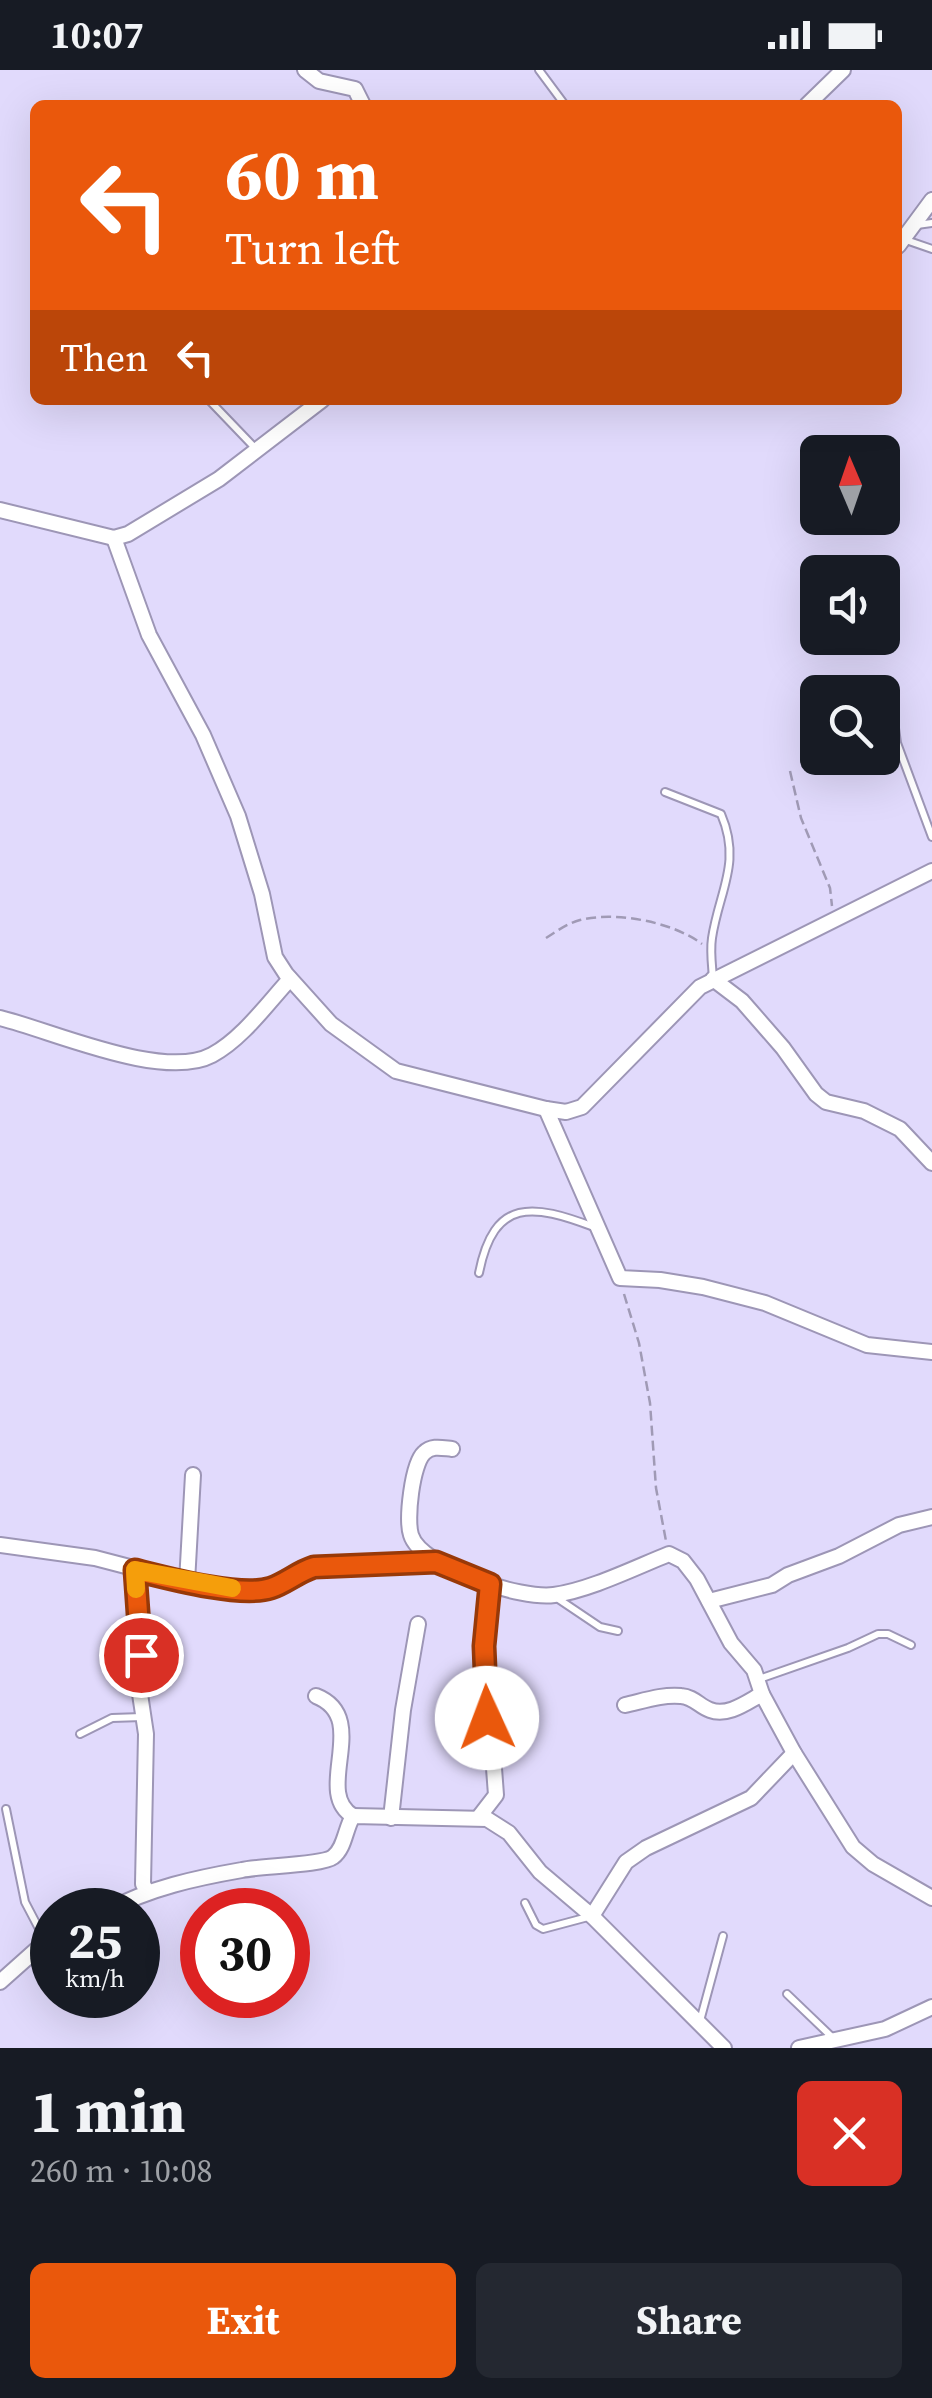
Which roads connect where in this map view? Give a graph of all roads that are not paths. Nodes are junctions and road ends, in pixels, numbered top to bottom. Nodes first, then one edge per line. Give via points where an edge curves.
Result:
1 (305, 70) edge
2 (539, 70) edge
3 (837, 74) edge
4 (361, 100) edge
5 (561, 100) edge
6 (812, 100) edge
7 (932, 200) edge
8 (932, 223) edge
9 (915, 225) junction
10 (902, 242) edge
11 (902, 243) edge
12 (932, 249) edge
13 (215, 405) edge
14 (314, 405) edge
15 (256, 448) junction
16 (0, 510) edge
17 (114, 538) junction
18 (900, 749) edge
19 (665, 792) dead end
20 (932, 837) edge
21 (932, 871) edge
22 (290, 979) junction
23 (713, 979) junction
24 (0, 1018) edge
25 (546, 1109) junction
26 (932, 1163) edge
27 (596, 1228) junction
28 (478, 1273) dead end
29 (932, 1352) edge
30 (452, 1448) dead end
31 (193, 1475) dead end
32 (932, 1516) edge
33 (0, 1545) edge
34 (436, 1562) junction
35 (135, 1570) junction
36 (187, 1582) junction
37 (490, 1584) junction
38 (553, 1595) junction
39 (710, 1601) junction
40 (418, 1624) dead end
41 (618, 1631) dead end
42 (911, 1645) dead end
43 (760, 1687) junction
44 (316, 1696) dead end
45 (625, 1705) dead end
46 (143, 1716) junction
47 (80, 1734) dead end
48 (794, 1753) junction
49 (6, 1809) dead end
50 (353, 1816) junction
51 (391, 1818) junction
52 (479, 1818) junction
53 (145, 1888) edge
54 (160, 1889) edge
55 (932, 1898) edge
56 (525, 1903) dead end
57 (30, 1910) edge
58 (592, 1916) junction
59 (723, 1936) dead end
60 (30, 1955) edge
61 (0, 1982) edge
62 (787, 1994) dead end
63 (932, 2006) edge
64 (700, 2022) junction
65 (836, 2041) junction
66 (724, 2048) edge
67 (800, 2048) edge

1 - 4 street via 355,89
2 - 5 lane
3 - 6 street
7 - 9 street
8 - 9 lane
9 - 10 street
11 - 12 lane
13 - 15 lane
14 - 15 street
15 - 17 street via 219,478
16 - 17 street
17 - 22 street via 149,635 238,816 275,957
18 - 20 lane
19 - 23 lane via 721,814 725,823 731,871 716,915
21 - 23 street
22 - 24 street via 216,1054 195,1063 126,1055
22 - 25 street via 331,1024 396,1071
23 - 25 street via 582,1107
23 - 26 street via 742,1001 816,1094 900,1129
25 - 27 street
27 - 28 lane via 537,1210 518,1211 490,1234
27 - 29 street via 620,1278 704,1288 765,1303 867,1346
30 - 34 street via 421,1455 410,1500 411,1535
31 - 36 street
32 - 39 street via 772,1585
33 - 35 street
34 - 36 street via 314,1567 257,1591
34 - 37 street
35 - 36 street
35 - 46 street
37 - 38 street
37 - 52 street via 484,1646 496,1795
38 - 39 street via 669,1554 683,1561
38 - 41 lane via 600,1627
39 - 43 street
40 - 51 street
42 - 43 lane via 878,1634
43 - 45 street via 734,1709 720,1711 682,1696
43 - 48 street
44 - 50 street via 339,1714 338,1792
46 - 47 lane via 112,1718
46 - 53 street
48 - 55 street via 853,1847
48 - 58 street via 750,1798 626,1862
49 - 57 lane
50 - 51 street
50 - 54 street via 329,1861 237,1870
51 - 52 street
52 - 58 street via 509,1833 540,1872
56 - 58 lane via 543,1929
58 - 64 street
59 - 64 lane
60 - 61 street
62 - 65 lane
63 - 65 street via 885,2029
64 - 66 street
65 - 67 street

